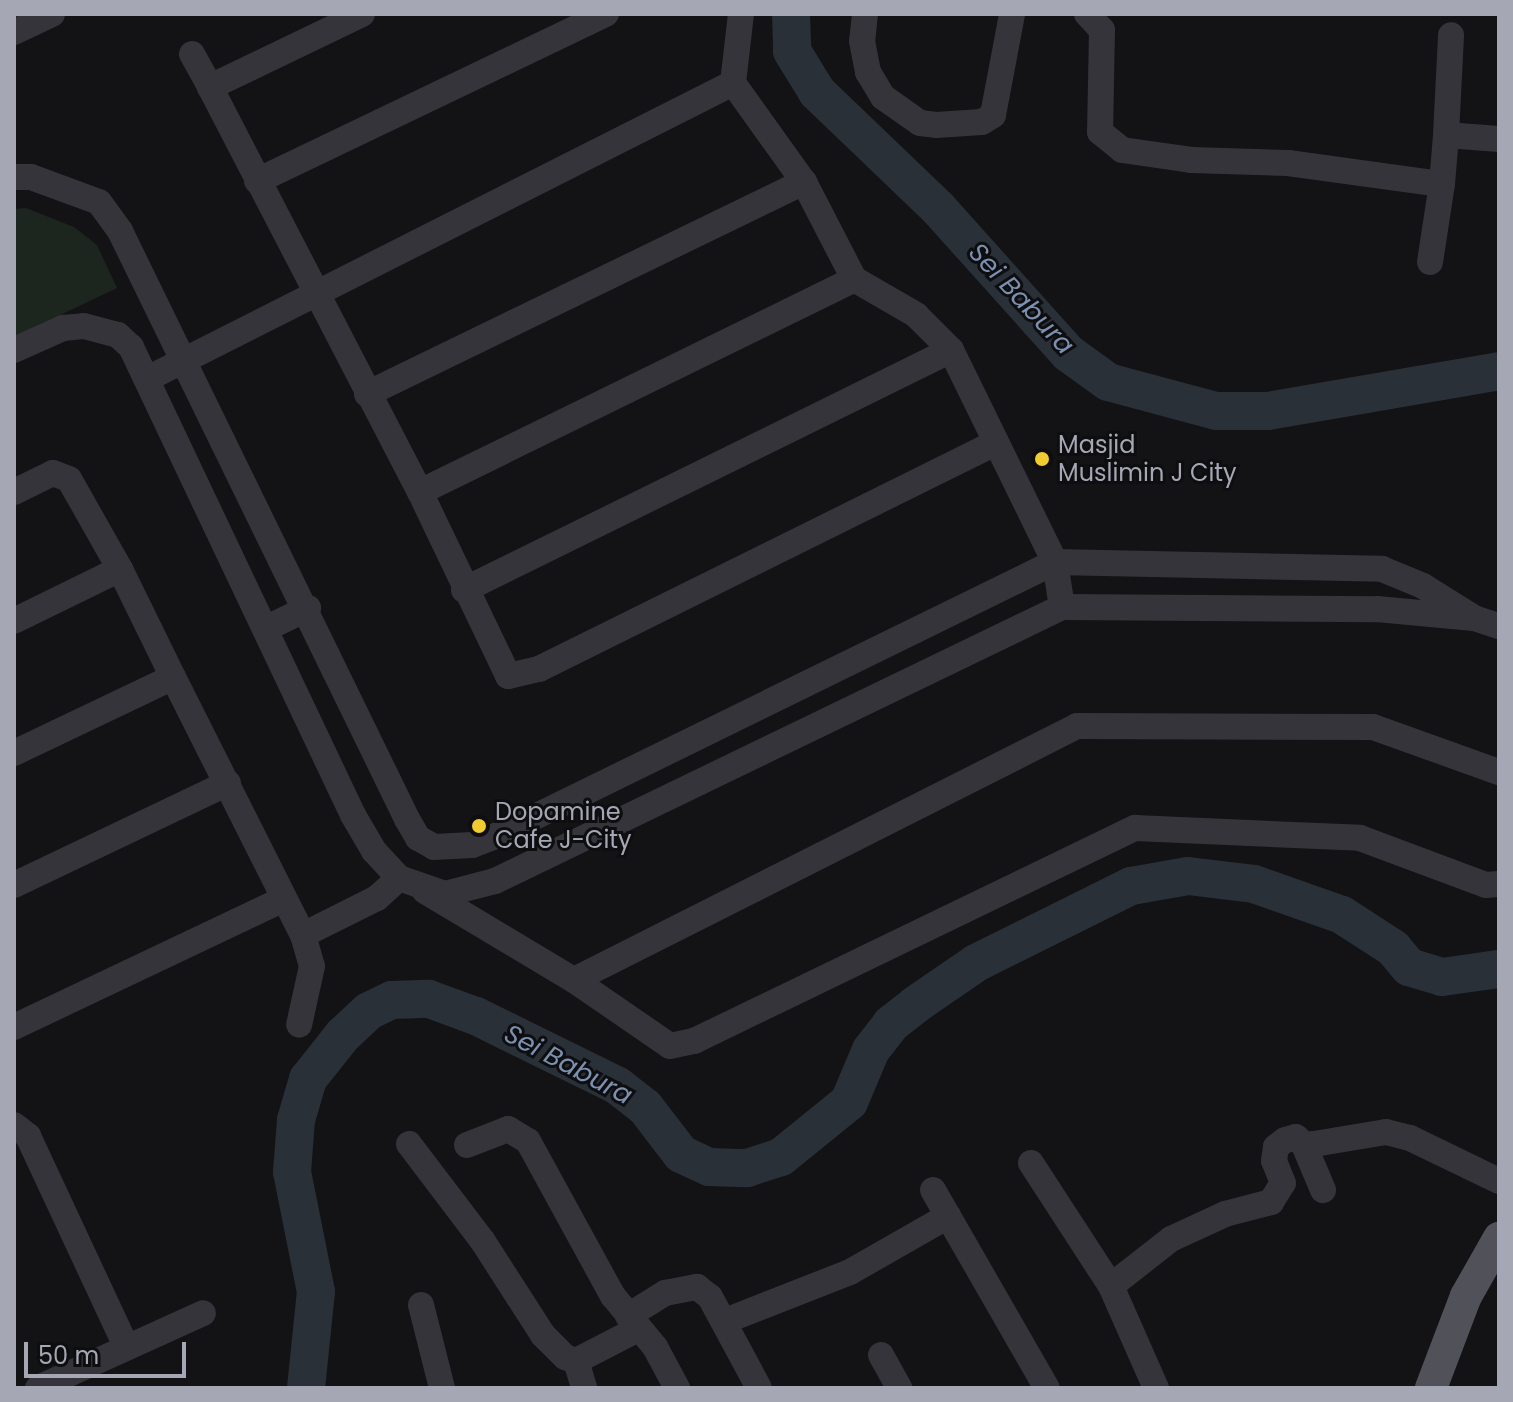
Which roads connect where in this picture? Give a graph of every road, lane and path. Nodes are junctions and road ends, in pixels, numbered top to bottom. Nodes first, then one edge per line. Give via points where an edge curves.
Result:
1 (52, 14) edge
2 (362, 14) edge
3 (606, 14) edge
4 (741, 14) edge
5 (865, 14) edge
6 (1012, 14) edge
7 (1087, 14) edge
8 (14, 32) edge
9 (1451, 35) dead end
10 (192, 54) dead end
11 (733, 83) junction
12 (210, 87) junction
13 (1446, 135) junction
14 (1499, 139) edge
15 (14, 177) edge
16 (257, 181) junction
17 (804, 182) junction
18 (1442, 184) junction
19 (1430, 262) dead end
20 (854, 279) junction
21 (319, 295) junction
22 (14, 350) edge
23 (951, 350) junction
24 (183, 360) junction
25 (149, 378) junction
26 (367, 394) junction
27 (995, 443) junction
28 (14, 492) edge
29 (420, 492) junction
30 (1055, 562) junction
31 (1102, 564) junction
32 (120, 569) junction
33 (1382, 569) junction
34 (464, 590) junction
35 (1104, 603) junction
36 (1062, 607) junction
37 (308, 608) junction
38 (1377, 609) junction
39 (14, 621) edge
40 (1487, 622) edge
41 (265, 629) junction
42 (173, 677) junction
43 (712, 730) junction
44 (14, 753) edge
45 (731, 765) junction
46 (1499, 772) edge
47 (228, 783) junction
48 (411, 883) junction
49 (1499, 884) edge
50 (14, 885) edge
51 (284, 899) junction
52 (303, 935) junction
53 (574, 980) junction
54 (299, 1025) dead end
55 (14, 1027) edge
56 (14, 1125) edge
57 (409, 1144) dead end
58 (467, 1145) dead end
59 (1304, 1145) junction
60 (1031, 1163) dead end
61 (1499, 1181) edge
62 (933, 1190) dead end
63 (1323, 1190) dead end
64 (948, 1216) junction
65 (1499, 1238) edge
66 (1111, 1286) junction
67 (421, 1305) dead end
68 (203, 1313) dead end
69 (725, 1321) junction
70 (633, 1322) junction
71 (126, 1346) junction
72 (881, 1355) dead end
73 (576, 1361) junction
74 (38, 1388) edge
75 (442, 1388) edge
76 (584, 1388) edge
77 (677, 1388) edge
78 (759, 1388) edge
79 (899, 1388) edge
80 (1047, 1388) edge
81 (1156, 1388) edge
82 (1431, 1388) edge

1 - 8 street
2 - 12 street
3 - 16 street
4 - 11 street
5 - 6 street via 862,41 868,72 883,97 920,123 936,125 982,122 993,115
7 - 18 street via 1102,30 1100,132 1122,150 1191,160 1288,163
9 - 13 street
10 - 12 street
11 - 17 street
11 - 21 street
12 - 16 street
13 - 14 street
13 - 18 street
15 - 24 street via 31,177 99,202 120,231
16 - 21 street
17 - 20 street
17 - 26 street
18 - 19 street
20 - 23 street via 916,315
20 - 29 street
21 - 24 street
21 - 26 street
22 - 25 street via 63,328 103,329 131,347
23 - 27 street
23 - 34 street
24 - 25 street
24 - 37 street
25 - 41 street
26 - 29 street
27 - 30 street
27 - 34 street via 527,675 508,676 502,669
28 - 32 street via 70,469
29 - 34 street
30 - 31 street
30 - 36 street
30 - 43 street
31 - 33 street
31 - 35 street
32 - 39 street
32 - 42 street
33 - 38 street
33 - 40 street
35 - 36 street
35 - 38 street
36 - 45 street
37 - 41 street
37 - 43 street via 407,819 418,838 434,847 450,849 485,840
38 - 40 street
41 - 48 street via 353,815 374,851
42 - 44 street
42 - 47 street
43 - 45 street
45 - 48 street via 495,881 445,894
46 - 53 street via 1373,727 1077,726
47 - 50 street
47 - 51 street
48 - 52 street
48 - 53 street
49 - 53 street via 1486,885 1360,838 1135,828 694,1041 670,1046
51 - 52 street
51 - 55 street
52 - 54 street via 312,966
56 - 71 street via 28,1136
57 - 73 street via 482,1240 543,1335
58 - 70 street via 508,1129 521,1133 553,1178
59 - 61 street via 1386,1132 1410,1138
59 - 63 street
59 - 66 street via 1296,1137 1276,1147 1274,1161 1283,1183 1271,1202 1225,1214 1171,1239
60 - 66 street
62 - 64 street
64 - 69 street via 850,1272
64 - 80 street
65 - 82 main road via 1466,1296
66 - 81 street
67 - 75 street
68 - 71 street
69 - 70 street via 697,1287 665,1293
69 - 78 street
70 - 73 street
70 - 77 street
71 - 74 street
72 - 79 street
73 - 76 street

